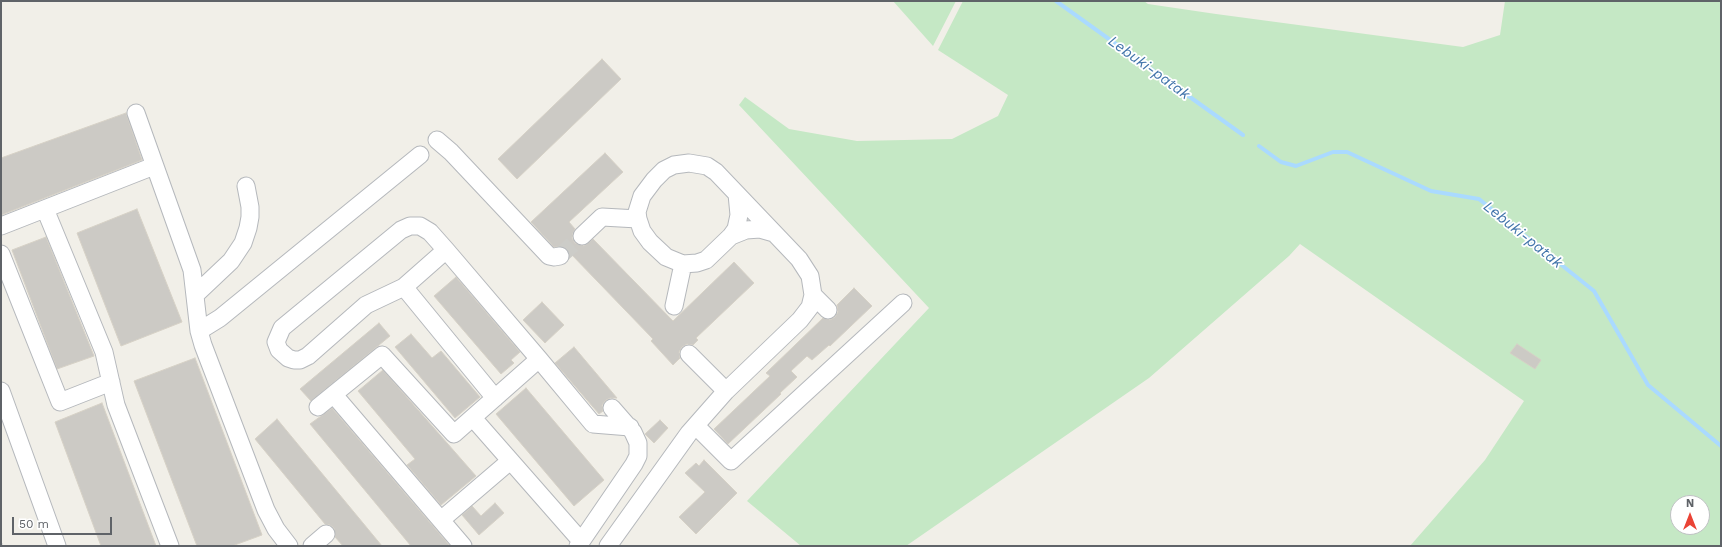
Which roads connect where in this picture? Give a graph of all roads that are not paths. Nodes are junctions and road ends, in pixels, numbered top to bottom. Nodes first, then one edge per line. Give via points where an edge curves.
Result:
1 (136, 113) dead end
2 (437, 140) dead end
3 (420, 155) dead end
4 (154, 166) junction
5 (246, 186) dead end
6 (737, 194) junction
7 (46, 209) junction
8 (638, 220) junction
9 (1, 226) edge
10 (774, 233) junction
11 (582, 236) tunnel mouth
12 (731, 236) junction
13 (446, 250) junction
14 (1, 254) edge
15 (560, 256) dead end
16 (683, 264) junction
17 (404, 286) junction
18 (195, 295) junction
19 (813, 295) junction
20 (903, 303) dead end
21 (674, 306) dead end
22 (828, 310) dead end
23 (199, 331) junction
24 (689, 354) dead end
25 (539, 359) junction
26 (111, 382) junction
27 (1, 391) edge
28 (726, 391) junction
29 (334, 395) junction
30 (495, 398) junction
31 (318, 408) dead end
32 (612, 408) dead end
33 (473, 418) junction
34 (696, 426) junction
35 (630, 427) junction
36 (510, 460) junction
37 (441, 520) junction
38 (326, 534) dead end
39 (579, 544) edge
40 (57, 546) edge
41 (170, 546) edge
42 (289, 546) edge
43 (312, 546) edge
44 (463, 546) edge
45 (608, 546) edge

1 - 4 lane
2 - 15 lane via 549,256
3 - 23 lane via 220,318
4 - 7 lane
4 - 18 lane via 192,270
5 - 18 lane via 250,218 243,243 231,261
6 - 8 lane via 707,166 689,163 674,165 664,170 646,188 639,204
6 - 10 lane
6 - 12 lane via 739,216 736,229
7 - 9 lane
7 - 26 lane via 104,352
8 - 11 lane via 602,217
8 - 16 lane via 650,242 666,257
10 - 12 lane via 753,228
10 - 19 lane via 806,269 812,282
12 - 16 lane via 706,260
13 - 17 lane
13 - 17 lane via 424,228 405,227 282,328 276,342 278,350 288,358 304,359 366,305
13 - 25 lane
14 - 26 lane via 60,402
16 - 21 lane
17 - 30 lane
18 - 23 lane
19 - 22 lane
19 - 28 lane via 810,307 800,320
20 - 34 lane via 731,461
23 - 42 lane via 266,510
24 - 28 lane
25 - 30 lane
25 - 35 lane via 592,424
26 - 41 lane via 116,405
27 - 40 lane
28 - 34 lane
29 - 31 lane
29 - 33 lane via 382,355 454,434
29 - 37 lane
30 - 33 lane
32 - 35 lane
33 - 36 lane
34 - 45 lane
35 - 39 lane via 638,443 639,452 636,460
36 - 37 lane
36 - 39 lane
37 - 44 lane
38 - 43 lane

